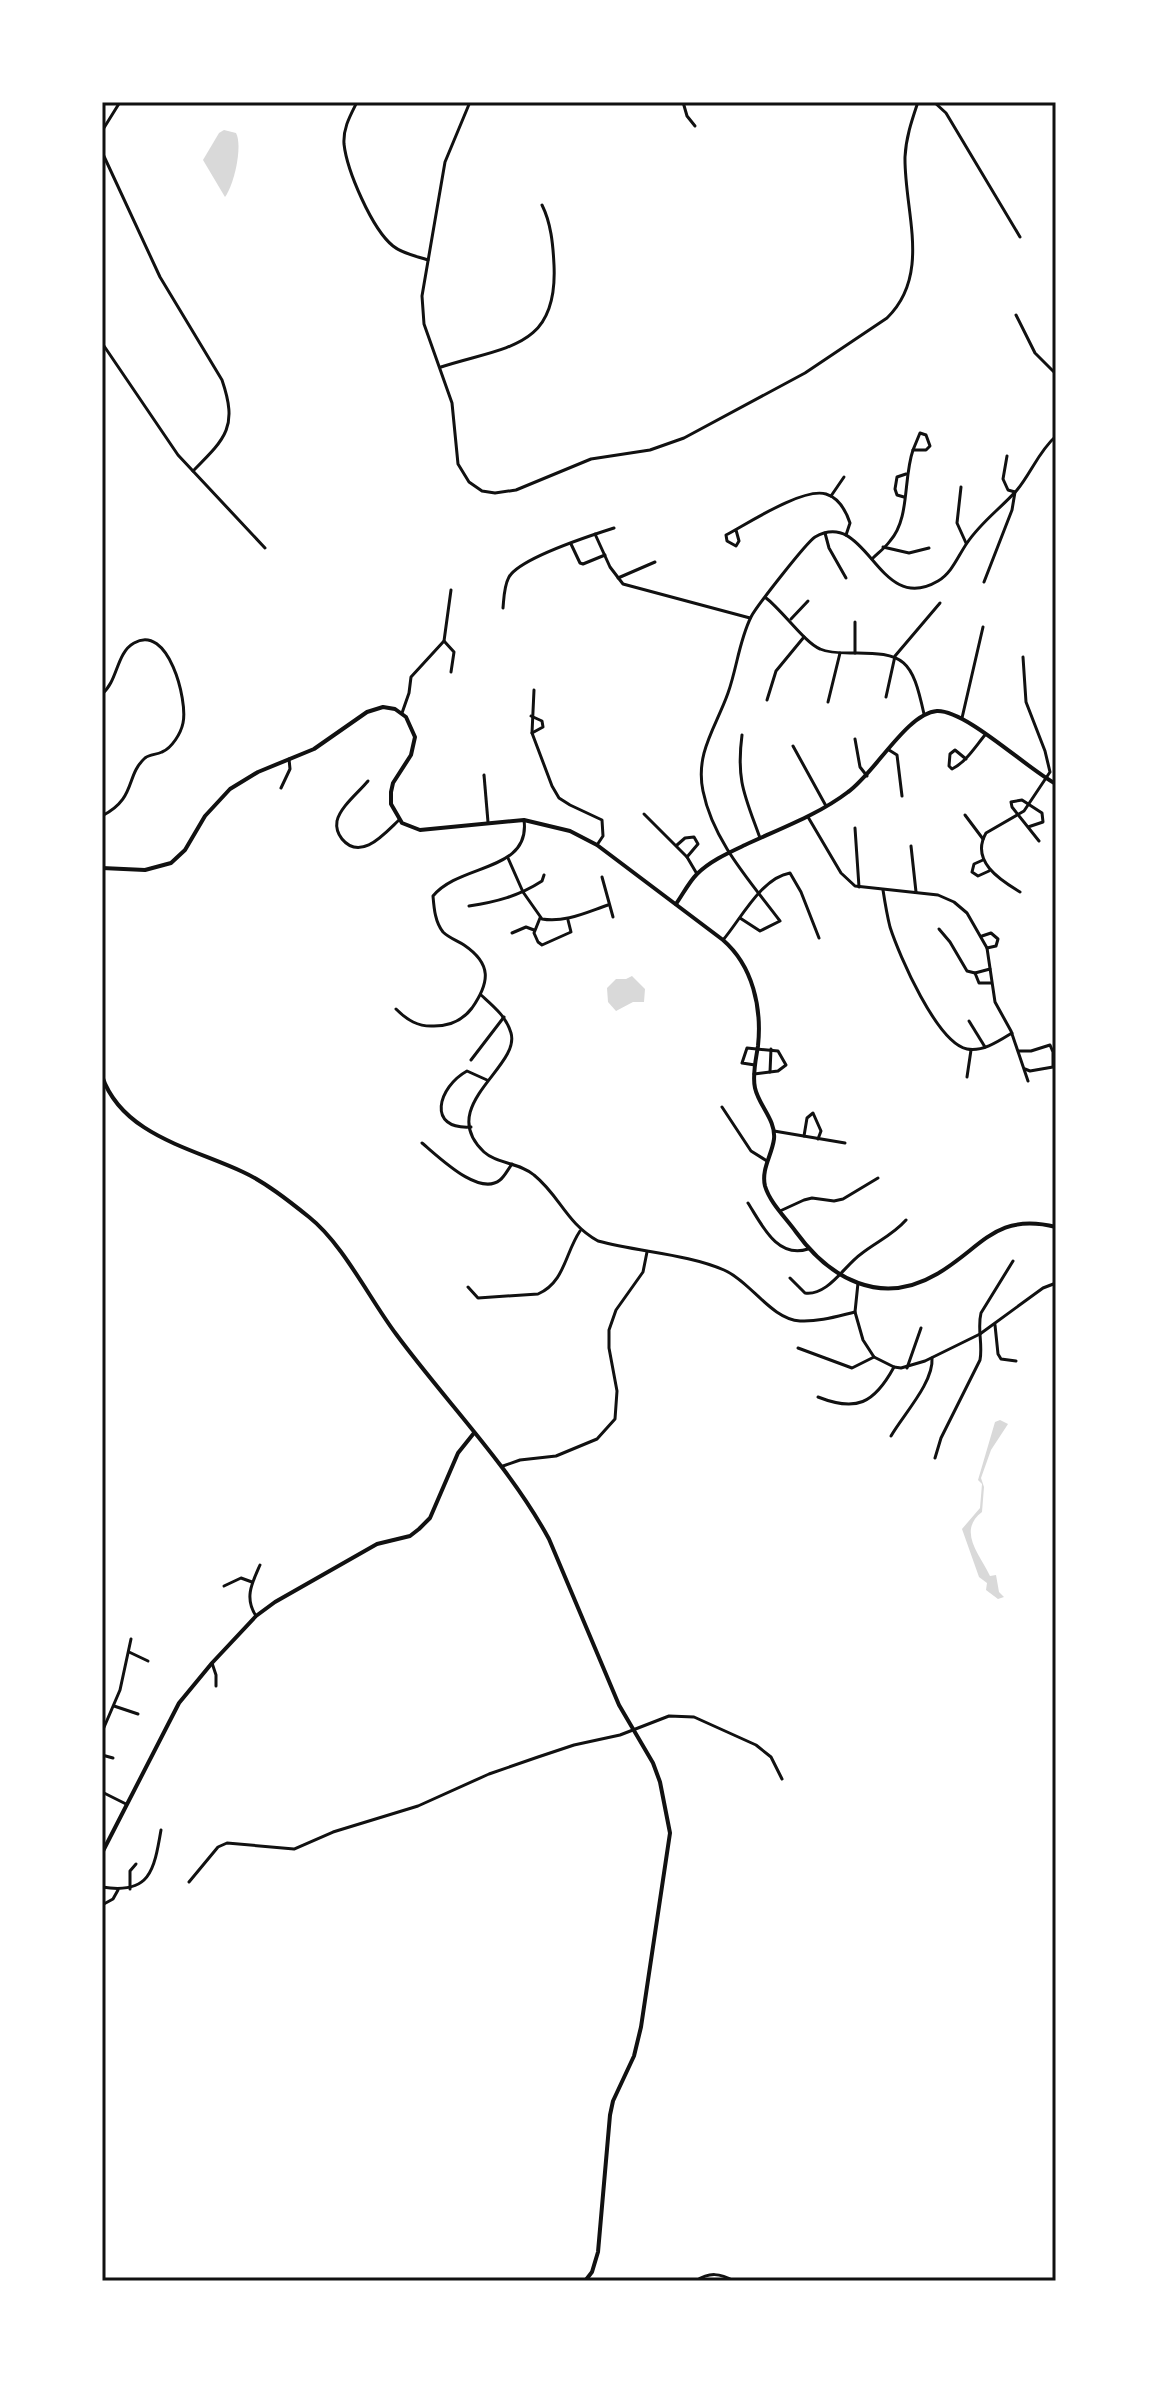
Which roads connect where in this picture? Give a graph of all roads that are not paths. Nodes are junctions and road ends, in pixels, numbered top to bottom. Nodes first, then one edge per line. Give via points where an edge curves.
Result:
1 (120, 102) edge
2 (357, 102) edge
3 (470, 102) edge
4 (683, 102) edge
5 (918, 102) edge
6 (934, 102) edge
7 (695, 126) dead end
8 (102, 131) edge
9 (102, 152) edge
10 (542, 205) dead end
11 (1020, 237) dead end
12 (428, 260) junction
13 (1016, 315) dead end
14 (102, 343) edge
15 (441, 367) junction
16 (1056, 374) edge
17 (1056, 436) edge
18 (913, 450) junction
19 (1007, 456) dead end
20 (193, 471) junction
21 (906, 474) junction
22 (844, 477) dead end
23 (961, 487) dead end
24 (1015, 492) junction
25 (831, 496) junction
26 (905, 498) junction
27 (614, 528) dead end
28 (736, 530) dead end
29 (825, 533) junction
30 (595, 534) junction
31 (846, 535) junction
32 (966, 543) junction
33 (571, 544) junction
34 (883, 547) junction
35 (265, 548) dead end
36 (929, 548) dead end
37 (605, 555) junction
38 (872, 559) junction
39 (655, 562) dead end
40 (616, 578) junction
41 (846, 578) dead end
42 (984, 582) dead end
43 (451, 590) dead end
44 (766, 598) junction
45 (808, 601) dead end
46 (940, 603) dead end
47 (503, 608) dead end
48 (750, 618) junction
49 (790, 620) junction
50 (855, 622) dead end
51 (983, 627) dead end
52 (804, 637) junction
53 (444, 641) junction
54 (840, 653) junction
55 (855, 653) junction
56 (895, 656) junction
57 (1023, 657) dead end
58 (451, 672) dead end
59 (534, 690) dead end
60 (102, 694) edge
61 (886, 697) dead end
62 (767, 700) dead end
63 (828, 702) dead end
64 (402, 713) junction
65 (924, 714) junction
66 (531, 716) junction
67 (962, 718) junction
68 (532, 733) junction
69 (742, 735) dead end
70 (985, 735) junction
71 (855, 739) dead end
72 (793, 746) dead end
73 (889, 750) junction
74 (289, 759) junction
75 (966, 759) junction
76 (484, 775) dead end
77 (867, 776) junction
78 (1046, 779) junction
79 (368, 781) dead end
80 (1056, 784) edge
81 (281, 788) dead end
82 (902, 796) dead end
83 (1029, 805) junction
84 (826, 806) junction
85 (644, 814) dead end
86 (1020, 814) junction
87 (965, 815) dead end
88 (102, 816) edge
89 (807, 816) junction
90 (399, 820) junction
91 (524, 820) junction
92 (488, 822) junction
93 (1028, 827) junction
94 (855, 828) dead end
95 (760, 838) junction
96 (983, 839) junction
97 (1039, 841) dead end
98 (597, 845) junction
99 (676, 846) junction
100 (911, 846) dead end
101 (728, 853) junction
102 (687, 857) junction
103 (508, 858) junction
104 (984, 860) junction
105 (102, 868) edge
106 (989, 871) junction
107 (697, 874) junction
108 (544, 875) dead end
109 (602, 877) dead end
110 (859, 887) junction
111 (883, 890) junction
112 (523, 892) junction
113 (916, 892) junction
114 (1020, 892) dead end
115 (759, 894) junction
116 (676, 904) junction
117 (608, 905) junction
118 (469, 906) dead end
119 (613, 917) dead end
120 (540, 918) junction
121 (740, 918) junction
122 (567, 919) junction
123 (939, 929) dead end
124 (534, 930) junction
125 (512, 933) dead end
126 (982, 936) junction
127 (819, 938) dead end
128 (723, 940) junction
129 (987, 948) junction
130 (990, 969) junction
131 (975, 973) junction
132 (991, 983) junction
133 (481, 995) junction
134 (396, 1009) dead end
135 (504, 1017) junction
136 (969, 1021) dead end
137 (1012, 1033) junction
138 (985, 1047) junction
139 (758, 1048) junction
140 (771, 1049) junction
141 (971, 1050) junction
142 (1019, 1051) junction
143 (471, 1060) dead end
144 (755, 1065) junction
145 (1025, 1069) junction
146 (770, 1072) junction
147 (754, 1074) junction
148 (102, 1076) edge
149 (967, 1077) dead end
150 (487, 1080) junction
151 (1028, 1081) dead end
152 (722, 1107) dead end
153 (471, 1127) junction
154 (774, 1131) junction
155 (804, 1136) junction
156 (818, 1139) junction
157 (422, 1143) dead end
158 (845, 1143) dead end
159 (767, 1161) junction
160 (512, 1164) junction
161 (878, 1178) dead end
162 (748, 1203) dead end
163 (780, 1211) junction
164 (906, 1220) dead end
165 (1056, 1227) edge
166 (580, 1231) junction
167 (808, 1249) junction
168 (647, 1252) junction
169 (1013, 1261) dead end
170 (839, 1275) junction
171 (790, 1278) dead end
172 (858, 1283) junction
173 (1056, 1283) edge
174 (468, 1287) dead end
175 (855, 1312) junction
176 (995, 1325) junction
177 (921, 1328) dead end
178 (980, 1334) junction
179 (798, 1348) dead end
180 (874, 1357) junction
181 (932, 1358) junction
182 (1016, 1361) dead end
183 (894, 1367) junction
184 (907, 1368) junction
185 (818, 1397) dead end
186 (474, 1433) junction
187 (891, 1436) dead end
188 (935, 1458) dead end
189 (502, 1467) junction
190 (260, 1565) dead end
191 (252, 1582) junction
192 (224, 1586) dead end
193 (256, 1616) junction
194 (131, 1639) dead end
195 (129, 1652) junction
196 (148, 1661) dead end
197 (212, 1663) junction
198 (216, 1686) dead end
199 (114, 1706) junction
200 (102, 1711) edge
201 (138, 1714) dead end
202 (111, 1715) junction
203 (632, 1731) junction
204 (102, 1732) edge
205 (102, 1755) edge
206 (113, 1758) dead end
207 (782, 1779) dead end
208 (102, 1792) edge
209 (126, 1804) junction
210 (161, 1830) dead end
211 (102, 1853) edge
212 (136, 1864) dead end
213 (189, 1882) dead end
214 (102, 1887) edge
215 (130, 1889) junction
216 (118, 1890) junction
217 (102, 1905) edge
218 (589, 2280) edge
219 (696, 2281) edge
220 (734, 2281) edge

1 - 8 street
2 - 12 street via 346,123 344,145 376,229 403,253
3 - 12 street via 445,162
4 - 7 street
5 - 15 street via 906,139 911,278 887,318 805,373 667,446 591,459 516,490 495,493 469,482 458,464 452,403
6 - 11 street via 946,113
9 - 20 street via 160,277 227,394 227,427
10 - 15 street via 550,230 554,290 543,323 522,341
12 - 15 street via 422,310
13 - 16 street via 1035,353
14 - 20 street
17 - 24 street
18 - 18 street via 920,433 926,435 930,446
18 - 21 street
19 - 24 street via 1003,479
20 - 35 street
21 - 26 street
21 - 26 street via 897,477 895,489
22 - 25 street
23 - 32 street via 957,523
24 - 32 street
24 - 42 street
25 - 28 street via 808,495
25 - 31 street via 848,518
26 - 34 street via 899,528
27 - 30 street
29 - 31 street
29 - 41 street
29 - 44 street via 805,545
30 - 33 street
30 - 37 street
31 - 38 street
32 - 38 street via 946,575 920,587 893,582
33 - 37 street via 583,564
33 - 47 street via 515,569
34 - 36 street via 909,553
34 - 38 street
37 - 40 street
39 - 40 street
40 - 48 street via 632,588
43 - 53 street
44 - 48 street
44 - 49 street
45 - 49 street
46 - 56 street
48 - 101 street via 729,692 706,741 701,770 706,801
49 - 52 street
50 - 55 street
51 - 67 street
52 - 54 street via 815,647
52 - 62 street via 776,671
53 - 58 street via 454,652
53 - 64 street via 411,677
54 - 55 street
54 - 63 street
55 - 56 street
56 - 61 street
56 - 65 street via 911,672
57 - 78 street via 1026,702 1051,767
59 - 66 street
60 - 88 street via 129,646 152,640 170,660 184,717 168,748 141,762 128,793
64 - 74 street via 374,708 322,745
64 - 90 street via 415,737 391,792
65 - 67 street via 947,712
65 - 73 street
66 - 68 street
66 - 68 street via 543,727
67 - 70 street
68 - 98 street via 559,798 602,820 603,836
69 - 95 street via 738,770
70 - 75 street
70 - 78 street
71 - 77 street
72 - 84 street
73 - 77 street
73 - 82 street via 897,755
74 - 81 street
74 - 105 street via 230,789 171,863 145,870
75 - 75 street via 952,769 949,766 955,750
76 - 92 street
77 - 84 street
78 - 80 street
78 - 83 street
79 - 90 street via 340,815 342,840 367,847
83 - 86 street
83 - 86 street via 1011,802
83 - 93 street via 1044,820
84 - 89 street
85 - 99 street
86 - 93 street
86 - 96 street
87 - 96 street
89 - 95 street
89 - 110 street via 841,873
90 - 92 street via 420,830
91 - 92 street
91 - 98 street via 570,831
91 - 103 street via 517,851
93 - 97 street
94 - 110 street
95 - 101 street
96 - 104 street
98 - 116 street
99 - 102 street
99 - 102 street via 694,837 698,844
100 - 113 street
101 - 107 street
101 - 115 street
102 - 107 street
103 - 112 street
103 - 133 street via 448,881 433,896 445,933 481,959 486,977
104 - 106 street
104 - 106 street via 974,864 972,872 978,876
106 - 114 street
107 - 116 street
108 - 112 street
109 - 117 street
110 - 111 street
111 - 113 street
111 - 141 street via 898,946 938,1027 958,1046
112 - 118 street
112 - 120 street
113 - 126 street via 954,902
115 - 121 street
115 - 121 street via 780,921 760,931
115 - 127 street via 790,873
116 - 128 street
117 - 119 street
117 - 122 street
120 - 122 street
120 - 124 street
121 - 128 street
122 - 124 street via 571,932 542,945
123 - 131 street via 967,971
124 - 125 street via 526,927
126 - 129 street
126 - 129 street via 991,933 998,939 996,946
128 - 139 street via 741,959 755,994
129 - 130 street
130 - 131 street
130 - 132 street
131 - 132 street via 979,983
132 - 137 street via 998,1012
133 - 134 street via 469,1012 449,1025 413,1023
133 - 135 street
135 - 143 street
135 - 150 street via 512,1036 509,1054
136 - 138 street
137 - 138 street
137 - 142 street
138 - 141 street
139 - 140 street
139 - 144 street
139 - 144 street via 747,1048 742,1063
140 - 146 street
140 - 146 street via 786,1065
141 - 149 street
142 - 145 street
142 - 145 street via 1050,1045 1053,1052 1054,1067
144 - 147 street
145 - 151 street
146 - 147 street
147 - 154 street
148 - 186 street via 113,1100 141,1126 247,1174 311,1218
150 - 153 street via 471,1107
150 - 153 street via 467,1071 444,1094 446,1123
152 - 159 street via 751,1151
153 - 160 street via 485,1153
154 - 155 street
154 - 159 street
155 - 156 street
155 - 156 street via 813,1113 821,1131
156 - 158 street
157 - 160 street via 476,1184 501,1179
159 - 163 street via 765,1187
160 - 166 street via 534,1174
161 - 163 street via 843,1199 804,1200
162 - 167 street via 784,1249
163 - 167 street
164 - 170 street
165 - 172 street via 1006,1227 922,1281 887,1287
166 - 168 street via 598,1241
166 - 174 street via 554,1285 545,1291 487,1299
167 - 170 street
168 - 175 street via 726,1271 795,1321
168 - 189 street via 643,1272 616,1310 609,1330 615,1419 597,1439 576,1448
169 - 178 street via 981,1313
170 - 171 street via 811,1294
170 - 172 street
172 - 175 street
173 - 176 street
175 - 180 street via 860,1335
176 - 178 street
176 - 182 street via 998,1354
177 - 184 street
178 - 181 street
178 - 188 street via 980,1360
179 - 180 street via 852,1368
180 - 183 street
181 - 184 street
181 - 187 street via 927,1381
183 - 184 street
183 - 185 street via 877,1392 860,1403 840,1405
186 - 189 street
186 - 193 street via 458,1453 430,1518 419,1529 367,1549
189 - 203 street via 549,1539
190 - 191 street
191 - 192 street via 241,1578
191 - 193 street via 250,1607
193 - 197 street
194 - 195 street
195 - 196 street
195 - 199 street
197 - 198 street
197 - 209 street via 179,1703
199 - 201 street
199 - 202 street
200 - 202 street
202 - 204 street
203 - 207 street via 669,1716 694,1717 756,1745 771,1757
203 - 213 street via 489,1774 418,1806 320,1836 303,1847 227,1843
203 - 218 street via 660,1782 670,1833 641,2027 610,2115 598,2252
205 - 206 street
208 - 209 street
209 - 211 street
210 - 215 street via 151,1873
212 - 215 street via 130,1871
214 - 216 street
215 - 216 street
216 - 217 street
219 - 220 street via 716,2274

